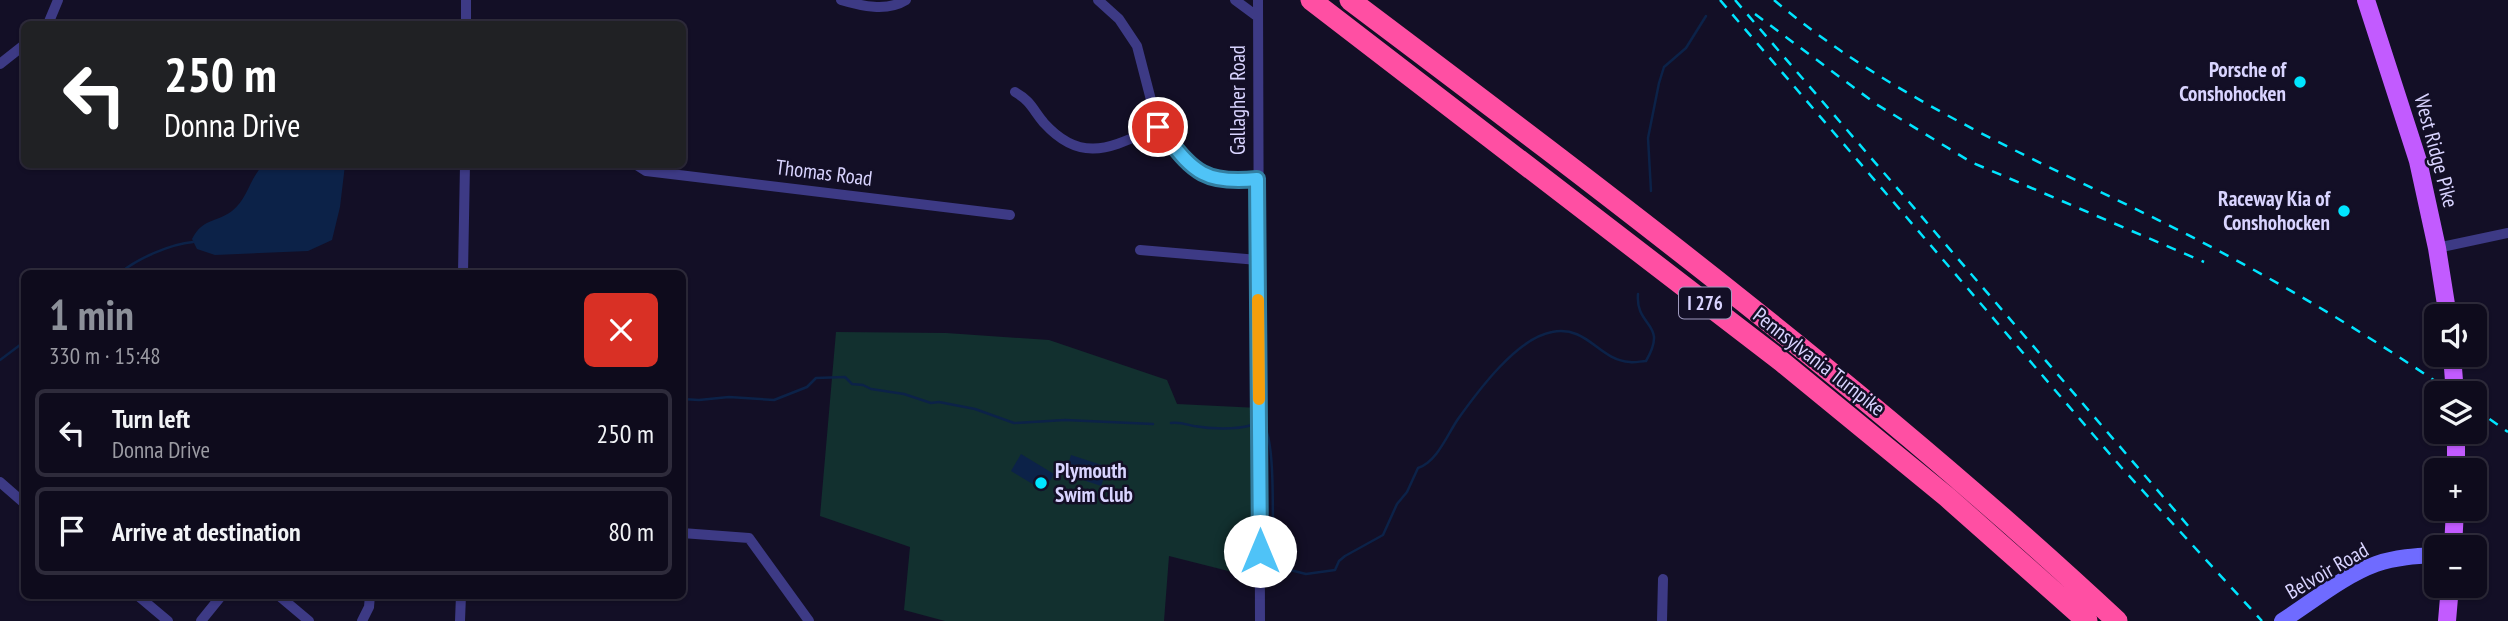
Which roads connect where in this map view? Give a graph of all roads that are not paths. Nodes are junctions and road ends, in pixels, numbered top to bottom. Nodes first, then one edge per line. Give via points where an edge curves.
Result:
1 (58, 0) edge
2 (466, 0) edge
3 (841, 0) edge
4 (905, 0) edge
5 (1098, 0) edge
6 (1235, 0) edge
7 (1258, 0) edge
8 (1311, 0) edge
9 (1350, 0) edge
10 (2370, 1) edge
11 (1258, 18) junction
12 (50, 21) edge
13 (466, 21) edge
14 (21, 47) edge
15 (0, 64) edge
16 (1015, 92) dead end
17 (1158, 127) junction
18 (465, 168) edge
19 (641, 168) edge
20 (1257, 179) junction
21 (1010, 215) dead end
22 (2508, 233) edge
23 (2437, 248) junction
24 (1140, 250) dead end
25 (1258, 260) junction
26 (463, 270) edge
27 (2446, 304) edge
28 (0, 482) edge
29 (21, 500) edge
30 (686, 533) edge
31 (2424, 556) edge
32 (1663, 579) dead end
33 (2449, 598) edge
34 (142, 599) edge
35 (219, 599) edge
36 (283, 599) edge
37 (370, 599) edge
38 (461, 599) edge
39 (2286, 619) edge
40 (168, 621) edge
41 (201, 621) edge
42 (309, 621) edge
43 (362, 621) edge
44 (460, 621) edge
45 (810, 621) edge
46 (1260, 621) edge
47 (1662, 621) edge
48 (2087, 621) edge
49 (2118, 621) edge
50 (2447, 621) edge

1 - 12 street
2 - 13 street
3 - 4 street via 883,7
5 - 17 street via 1119,19 1137,46
6 - 11 street
7 - 11 street, Gallagher Road
8 - 48 highway, Pennsylvania Turnpike / I 276 via 1781,361 1947,497
9 - 49 highway, Pennsylvania Turnpike / I 276 via 1627,209 1874,407
10 - 23 main road, West Ridge Pike via 2408,126
11 - 20 street, Gallagher Road
14 - 15 street
16 - 17 street via 1028,99 1056,136 1079,149 1111,147
17 - 20 street via 1189,165 1208,177
18 - 26 street
19 - 21 street, Thomas Road
20 - 25 street, Gallagher Road
22 - 23 street
23 - 27 main road, West Ridge Pike
24 - 25 street
25 - 46 street, Gallagher Road
28 - 29 street
30 - 45 street via 749,538
31 - 39 street, Belvoir Road via 2376,564
32 - 47 street
33 - 50 main road
34 - 40 street
35 - 41 street
36 - 42 street
37 - 43 street
38 - 44 street

